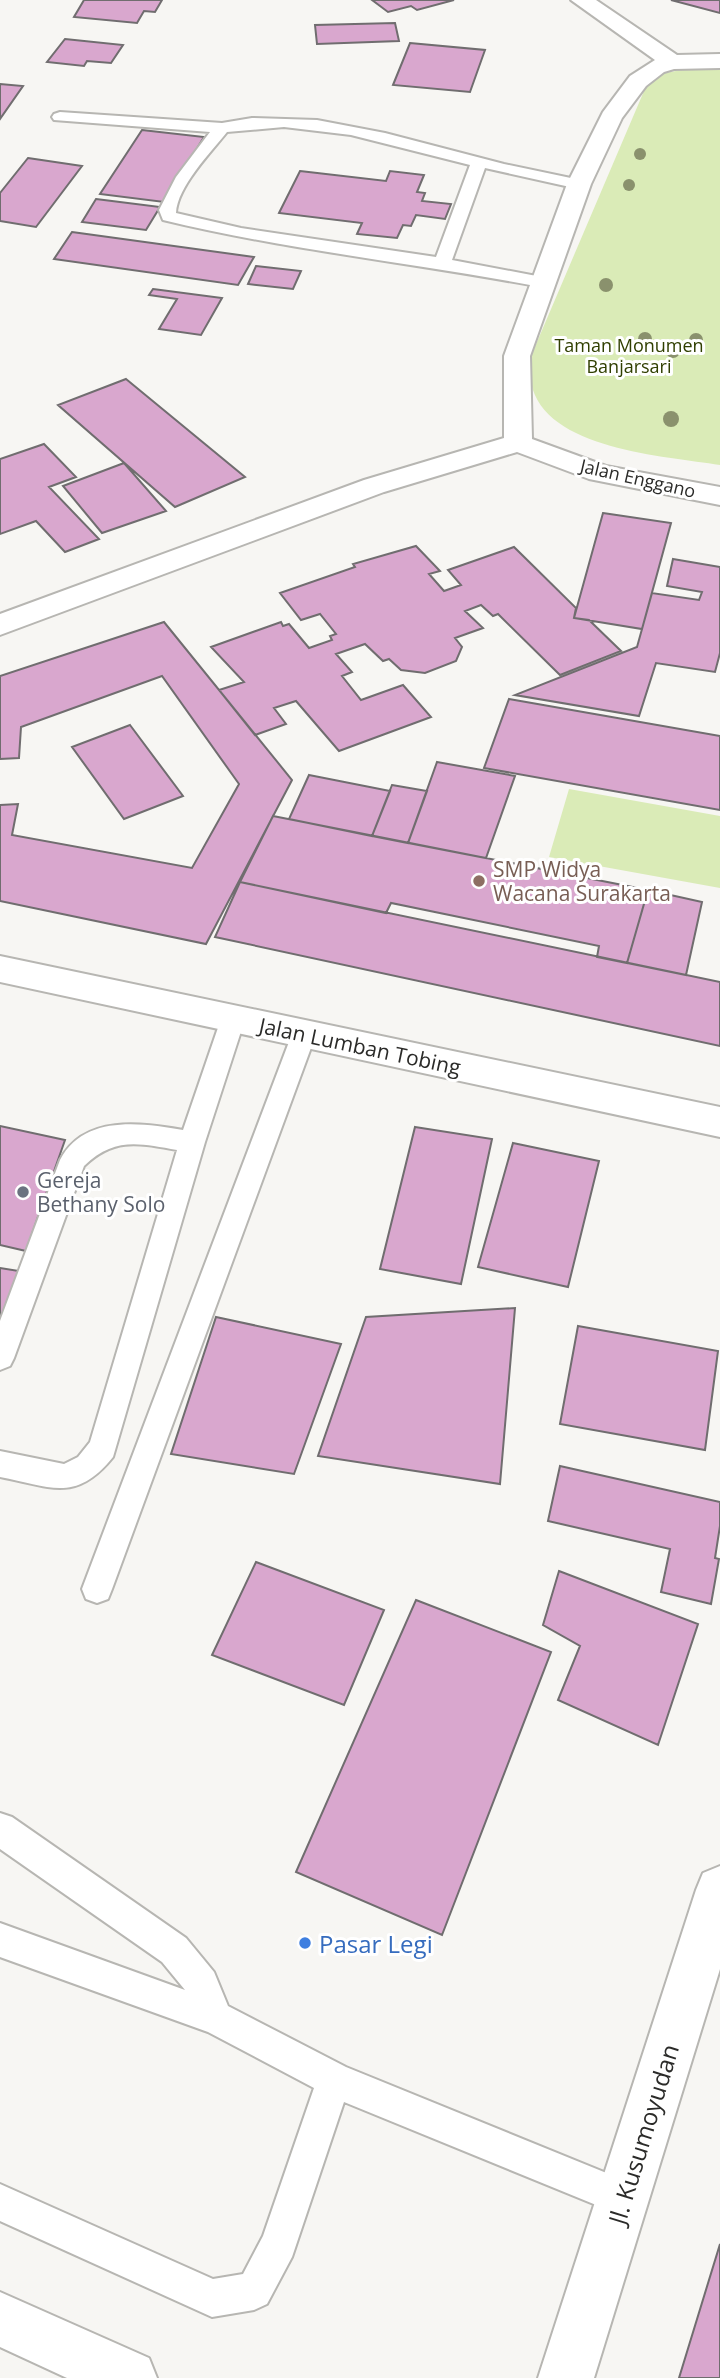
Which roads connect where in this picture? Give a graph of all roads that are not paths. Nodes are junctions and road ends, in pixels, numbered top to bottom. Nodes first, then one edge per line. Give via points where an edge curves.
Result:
1 (582, 0) edge
2 (720, 61) edge
3 (672, 62) junction
4 (60, 117) dead end
5 (222, 128) junction
6 (480, 162) junction
7 (579, 184) junction
8 (442, 264) junction
9 (541, 282) junction
10 (518, 443) junction
11 (720, 496) edge
12 (0, 625) edge
13 (0, 969) edge
14 (233, 1019) junction
15 (304, 1034) junction
16 (720, 1122) edge
17 (192, 1142) junction
18 (0, 1358) edge
19 (0, 1464) edge
20 (96, 1589) dead end
21 (0, 1829) edge
22 (720, 1890) edge
23 (0, 1940) edge
24 (216, 2018) junction
25 (334, 2080) junction
26 (623, 2199) junction
27 (0, 2202) edge
28 (0, 2319) edge
29 (129, 2378) edge
30 (566, 2378) edge

1 - 3 street
2 - 3 street
3 - 7 street via 656,66 638,81 611,117
4 - 5 lane
5 - 6 lane via 240,123 310,125 384,137
5 - 8 lane via 186,173 167,211 169,216 241,233
6 - 7 lane
6 - 8 lane
7 - 9 street
8 - 9 lane
9 - 10 street via 517,356
10 - 11 street, Jalan Enggano via 599,473
10 - 12 street via 373,486
13 - 14 street, Jalan Lumban Tobing
14 - 15 street, Jalan Lumban Tobing
14 - 17 lane
15 - 16 street, Jalan Lumban Tobing
15 - 20 lane
17 - 18 lane via 128,1133 87,1144 73,1160
17 - 19 lane via 103,1448 88,1466 66,1477
21 - 24 lane via 174,1950 202,1984
22 - 26 street, Jl. Kusumoyudan
23 - 24 lane
24 - 25 lane
25 - 26 lane
25 - 27 lane via 279,2244 254,2291 212,2298
26 - 30 street, Jl. Kusumoyudan
28 - 29 street

